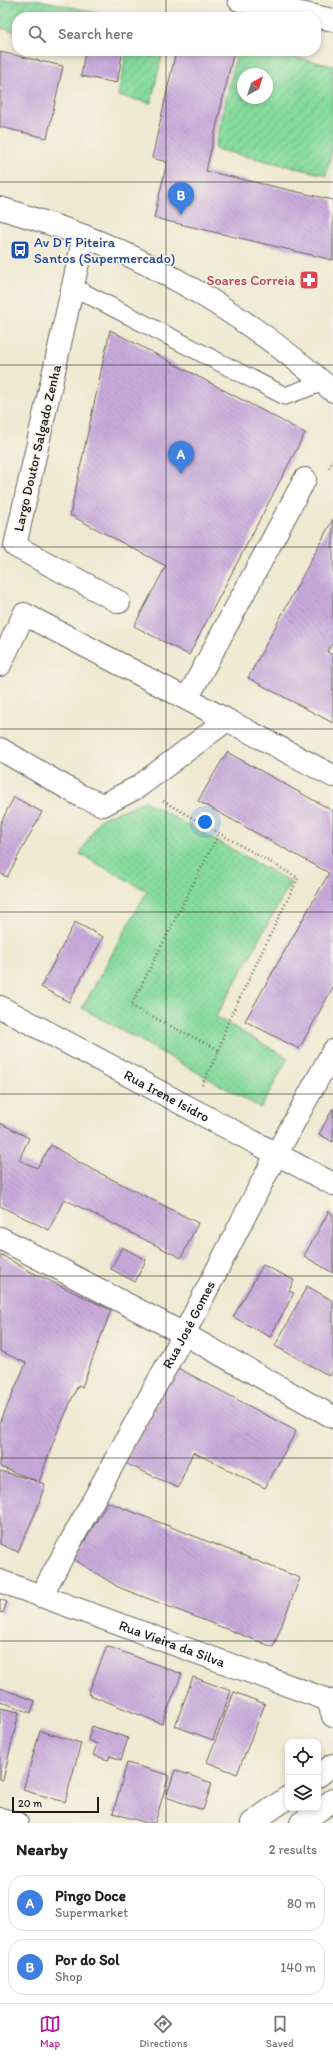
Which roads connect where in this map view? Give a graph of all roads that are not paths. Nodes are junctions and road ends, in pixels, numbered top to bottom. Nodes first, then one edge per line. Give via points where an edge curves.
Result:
1 (239, 0) edge
2 (303, 6) edge
3 (316, 12) edge
4 (321, 14) edge
5 (333, 20) edge
6 (0, 208) edge
7 (84, 236) junction
8 (73, 287) junction
9 (328, 386) edge
10 (305, 479) dead end
11 (119, 602) dead end
12 (0, 665) edge
13 (188, 700) junction
14 (227, 720) junction
15 (0, 749) edge
16 (333, 776) edge
17 (0, 1007) edge
18 (333, 1051) edge
19 (276, 1155) junction
20 (333, 1184) edge
21 (0, 1238) edge
22 (184, 1334) junction
23 (333, 1417) edge
24 (0, 1580) edge
25 (41, 1596) junction
26 (333, 1716) edge
27 (333, 1765) edge
28 (319, 1775) edge
29 (285, 1799) edge
30 (333, 1800) edge
31 (0, 1819) edge
32 (17, 1823) edge
33 (252, 1823) edge
34 (301, 1823) edge

1 - 2 street
2 - 3 street
4 - 5 street
6 - 7 street
7 - 8 street, Largo Doutor Salgado Zenha
7 - 9 street via 151,266 208,299 285,350
8 - 9 lane via 285,396
8 - 11 street, Largo Doutor Salgado Zenha via 15,546
10 - 13 street
12 - 13 street via 24,614
13 - 14 street
14 - 15 street via 138,787 103,804 81,796
14 - 16 street
17 - 19 street, Rua Irene Isidro
18 - 19 street, Rua José Gomes
19 - 20 street, Rua Irene Isidro
19 - 22 street, Rua José Gomes
21 - 22 street
22 - 23 street
22 - 25 street, Rua José Gomes
24 - 25 street, Rua Vieira da Silva
25 - 26 street, Rua Vieira da Silva via 328,1700
27 - 28 street
29 - 33 street
30 - 34 street
31 - 32 street

